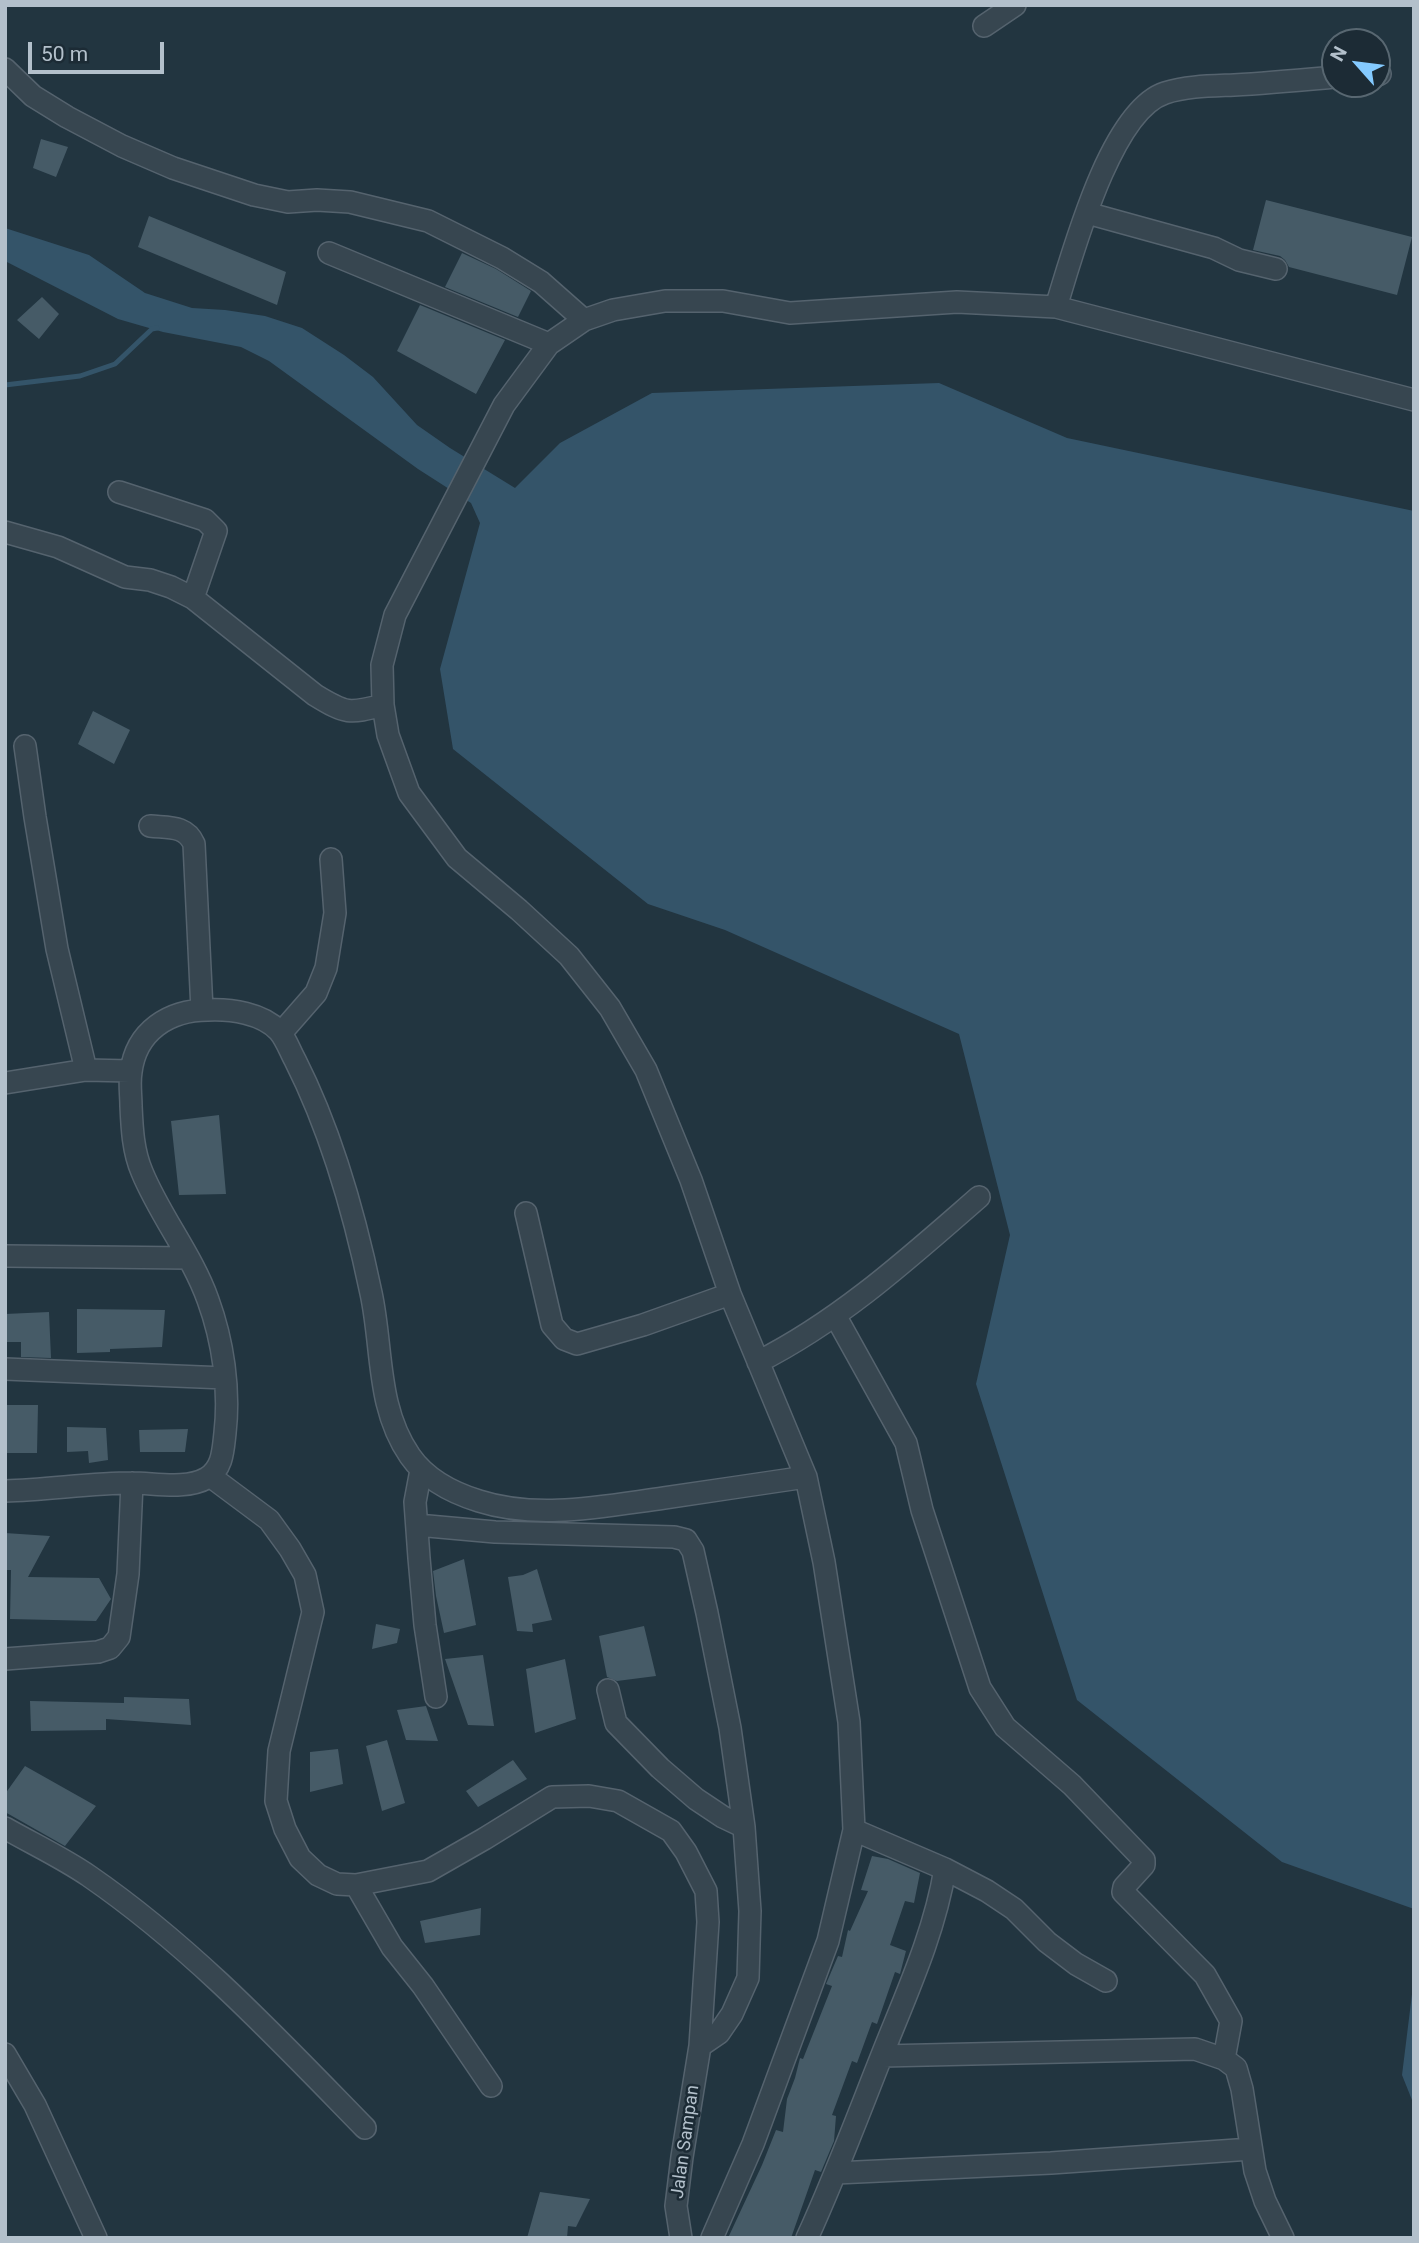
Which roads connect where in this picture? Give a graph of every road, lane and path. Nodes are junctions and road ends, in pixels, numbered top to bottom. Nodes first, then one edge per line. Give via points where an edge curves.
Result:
1 (1015, 5) edge
2 (984, 26) dead end
3 (5, 69) edge
4 (1321, 78) edge
5 (1087, 213) junction
6 (329, 253) dead end
7 (1276, 269) dead end
8 (1056, 307) junction
9 (584, 320) junction
10 (549, 344) junction
11 (1414, 400) edge
12 (119, 492) dead end
13 (5, 532) edge
14 (192, 598) junction
15 (383, 705) junction
16 (25, 746) dead end
17 (150, 826) dead end
18 (331, 859) dead end
19 (202, 1010) junction
20 (281, 1033) junction
21 (86, 1070) junction
22 (131, 1071) junction
23 (5, 1083) edge
24 (979, 1197) dead end
25 (526, 1213) dead end
26 (5, 1256) edge
27 (188, 1258) junction
28 (730, 1294) junction
29 (836, 1317) junction
30 (758, 1362) junction
31 (5, 1369) edge
32 (225, 1378) junction
33 (421, 1470) junction
34 (211, 1476) junction
35 (806, 1477) junction
36 (132, 1483) junction
37 (5, 1491) edge
38 (417, 1525) junction
39 (5, 1659) edge
40 (608, 1690) dead end
41 (436, 1697) dead end
42 (744, 1827) junction
43 (5, 1828) edge
44 (854, 1830) junction
45 (945, 1869) junction
46 (356, 1885) junction
47 (1106, 1981) dead end
48 (701, 2046) junction
49 (5, 2054) edge
50 (882, 2056) junction
51 (1224, 2059) junction
52 (491, 2086) dead end
53 (365, 2128) dead end
54 (1251, 2149) junction
55 (836, 2173) junction
56 (96, 2238) edge
57 (681, 2238) edge
58 (712, 2238) edge
59 (807, 2238) edge
60 (1283, 2238) edge

1 - 2 street
3 - 9 street via 56,110 173,168 254,195 288,202 350,202 428,221 541,282
4 - 5 street via 1162,94 1128,125 1111,152
5 - 7 street
5 - 8 street
6 - 10 street
8 - 9 street via 957,302 790,313 723,301 665,301
8 - 11 street
9 - 10 street
10 - 15 street via 504,405 395,615 382,665
12 - 14 street via 213,526 216,531
13 - 14 street
14 - 15 street via 336,708 353,713
15 - 28 street via 388,735 409,793 457,858 569,956 610,1008 646,1070 691,1180
16 - 21 street via 57,949
17 - 19 street via 183,830 194,844
18 - 20 street via 335,913 326,968 316,993
19 - 20 street via 231,1010 268,1021
19 - 22 street via 178,1013 156,1024 141,1043
20 - 33 street via 307,1085 349,1209 372,1296 384,1397 398,1435
21 - 22 street
21 - 23 street
22 - 27 street via 132,1132 141,1169
24 - 29 street
25 - 28 street via 552,1325 564,1339 577,1344 604,1337
26 - 27 street
27 - 32 street via 214,1318
28 - 30 street
29 - 30 street
29 - 51 street via 906,1443 922,1510 981,1688 1005,1727 1072,1785 1144,1860 1123,1892 1208,1980 1231,2021
30 - 35 street
31 - 32 street
32 - 34 street via 226,1426 221,1461
33 - 35 street via 450,1490 514,1510 593,1507
33 - 38 street via 415,1502
34 - 36 street via 196,1483
34 - 46 street via 270,1520 305,1575 313,1612 279,1751 276,1801 300,1858 318,1875 337,1884
35 - 44 street via 849,1722
36 - 37 street
36 - 39 street via 128,1574 119,1637 110,1648 98,1652
38 - 41 street
38 - 42 street via 686,1540 708,1612
40 - 42 street via 616,1723 660,1768 696,1799
42 - 48 street via 750,1911 748,1978 719,2033
43 - 53 street via 86,1874 146,1918 226,1987
44 - 45 street
44 - 58 street via 828,1941 754,2144
45 - 47 street via 1014,1909 1047,1942
45 - 50 street via 930,1931
46 - 48 street, Jalan Sampan via 428,1871 552,1797 618,1801 671,1831 706,1891
46 - 52 street via 391,1947
48 - 57 street, Jalan Sampan via 676,2206
49 - 56 street
50 - 51 street via 1195,2049
50 - 55 street
51 - 54 street via 1236,2068
54 - 55 street
54 - 60 street via 1265,2201
55 - 59 street

